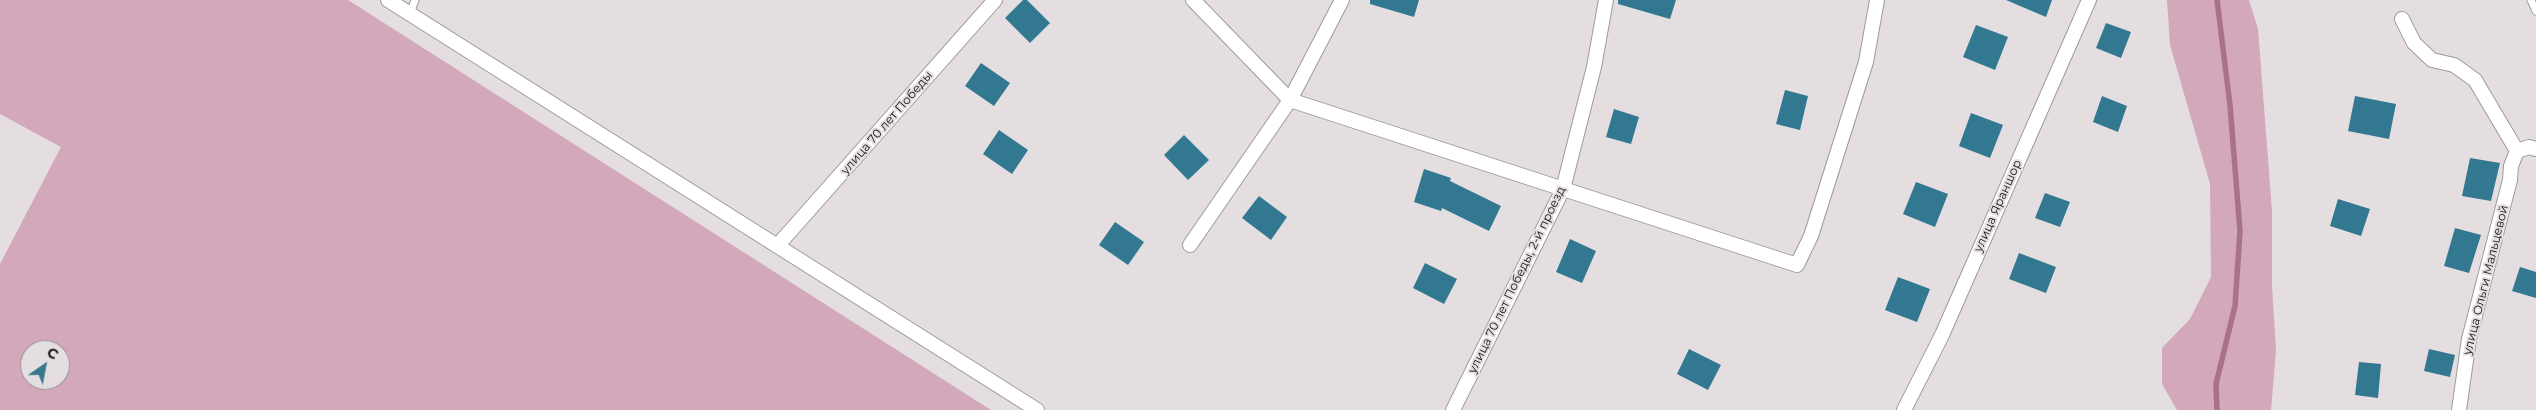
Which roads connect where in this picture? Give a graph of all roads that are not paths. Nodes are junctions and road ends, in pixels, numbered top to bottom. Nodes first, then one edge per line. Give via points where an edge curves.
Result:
1 (388, 0) edge
2 (415, 0) edge
3 (995, 0) edge
4 (1193, 0) edge
5 (1342, 0) edge
6 (1606, 0) edge
7 (1877, 0) edge
8 (2089, 0) edge
9 (2532, 0) edge
10 (2536, 10) edge
11 (410, 14) junction
12 (2402, 19) dead end
13 (1290, 100) junction
14 (2536, 149) edge
15 (2517, 151) junction
16 (1563, 189) junction
17 (778, 245) junction
18 (1190, 245) dead end
19 (1037, 410) edge
20 (1453, 410) edge
21 (1904, 410) edge
22 (2459, 410) edge

1 - 11 street
2 - 11 lane
3 - 17 street, улица 70 лет Победы
4 - 13 street
5 - 13 street
6 - 16 street, улица 70 лет Победы, 2-й проезд via 1594,67
7 - 16 street via 1866,62 1811,236 1797,265
8 - 21 street, улица Яраншор via 1942,335
9 - 10 lane
11 - 17 street
12 - 15 street via 2414,42 2432,60 2454,65 2475,80
13 - 16 street
13 - 18 street
14 - 15 street via 2529,147
15 - 22 street, улица Ольги Мальцевой via 2469,339
16 - 20 street, улица 70 лет Победы, 2-й проезд
17 - 19 street

